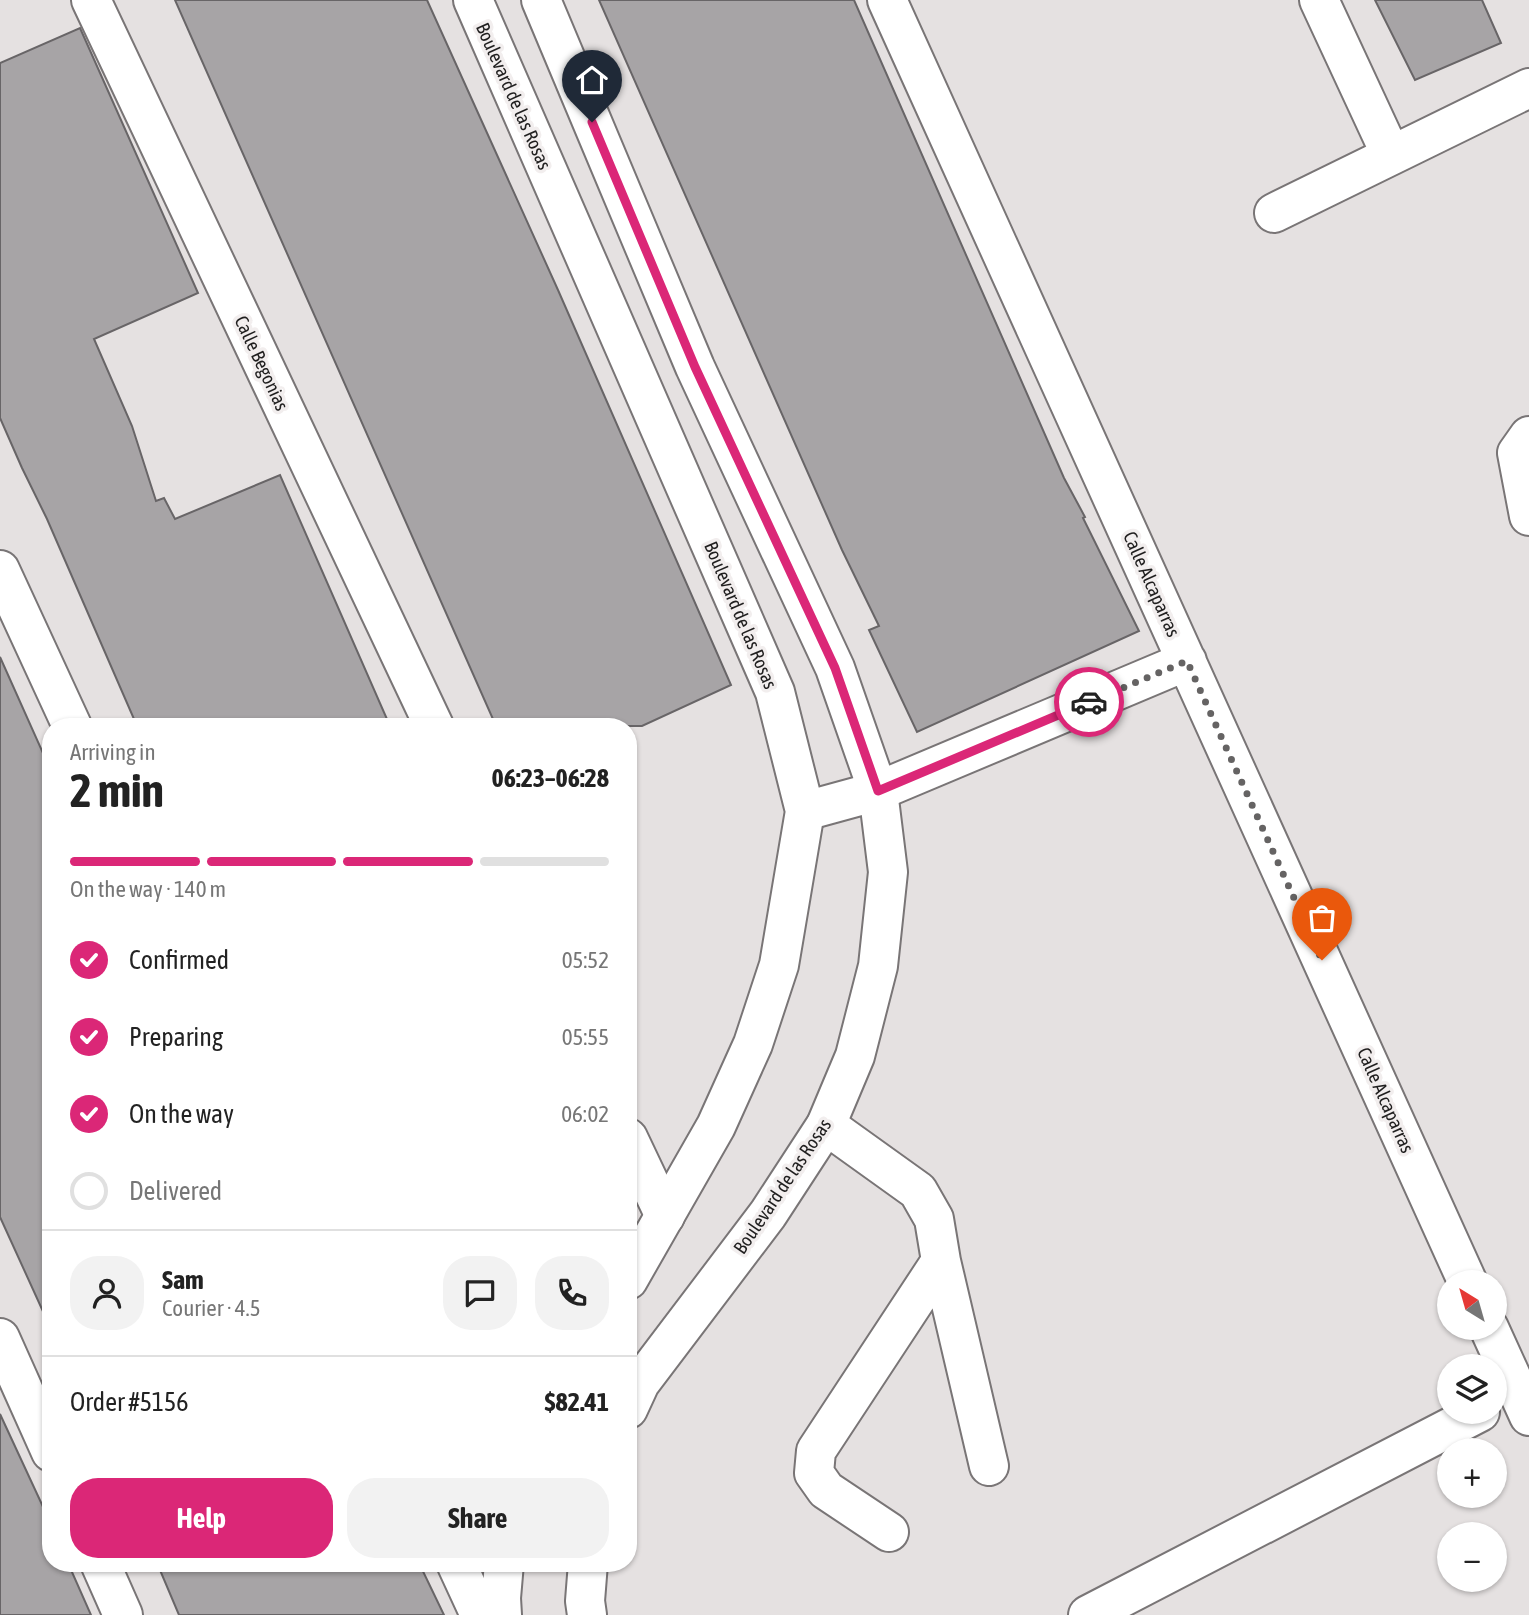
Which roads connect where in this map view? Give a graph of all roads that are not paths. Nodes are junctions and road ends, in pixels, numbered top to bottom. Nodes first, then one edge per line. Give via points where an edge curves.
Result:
1 (91, 0) edge
2 (473, 0) edge
3 (541, 0) edge
4 (887, 0) edge
5 (1319, 0) edge
6 (1529, 89) edge
7 (1391, 155) junction
8 (1274, 213) dead end
9 (1523, 445) edge
10 (1529, 516) edge
11 (0, 570) edge
12 (1187, 661) junction
13 (68, 718) edge
14 (430, 718) edge
15 (878, 791) junction
16 (805, 811) junction
17 (826, 1125) junction
18 (637, 1157) edge
19 (665, 1216) junction
20 (941, 1261) junction
21 (637, 1264) edge
22 (1462, 1270) edge
23 (0, 1338) edge
24 (1493, 1340) edge
25 (637, 1390) edge
26 (1514, 1405) edge
27 (1457, 1424) edge
28 (42, 1432) edge
29 (989, 1466) dead end
30 (889, 1531) dead end
31 (104, 1572) edge
32 (460, 1572) edge
33 (504, 1572) edge
34 (587, 1572) edge
35 (123, 1615) edge
36 (480, 1615) edge
37 (502, 1615) edge
38 (587, 1615) edge
39 (1088, 1615) edge

1 - 14 street, Calle Begonias
2 - 16 street, Boulevard de las Rosas via 775,692
3 - 15 street, Boulevard de las Rosas via 695,367 835,668
4 - 12 street, Calle Alcaparras
5 - 7 street
6 - 7 street
7 - 8 street
9 - 10 street
11 - 13 street
12 - 15 street
12 - 22 street, Calle Alcaparras
15 - 16 street
15 - 17 street, Boulevard de las Rosas via 888,872 878,966 855,1056
16 - 19 street, Boulevard de las Rosas via 779,965 757,1031 716,1126
17 - 20 street via 918,1191 934,1219
17 - 25 street, Boulevard de las Rosas via 768,1214
18 - 19 street
19 - 21 street, Boulevard de las Rosas
20 - 29 street
20 - 30 street via 816,1451 814,1473 826,1490
23 - 28 street
24 - 26 street
27 - 39 street
31 - 35 street
32 - 36 street
33 - 37 street
34 - 38 street

